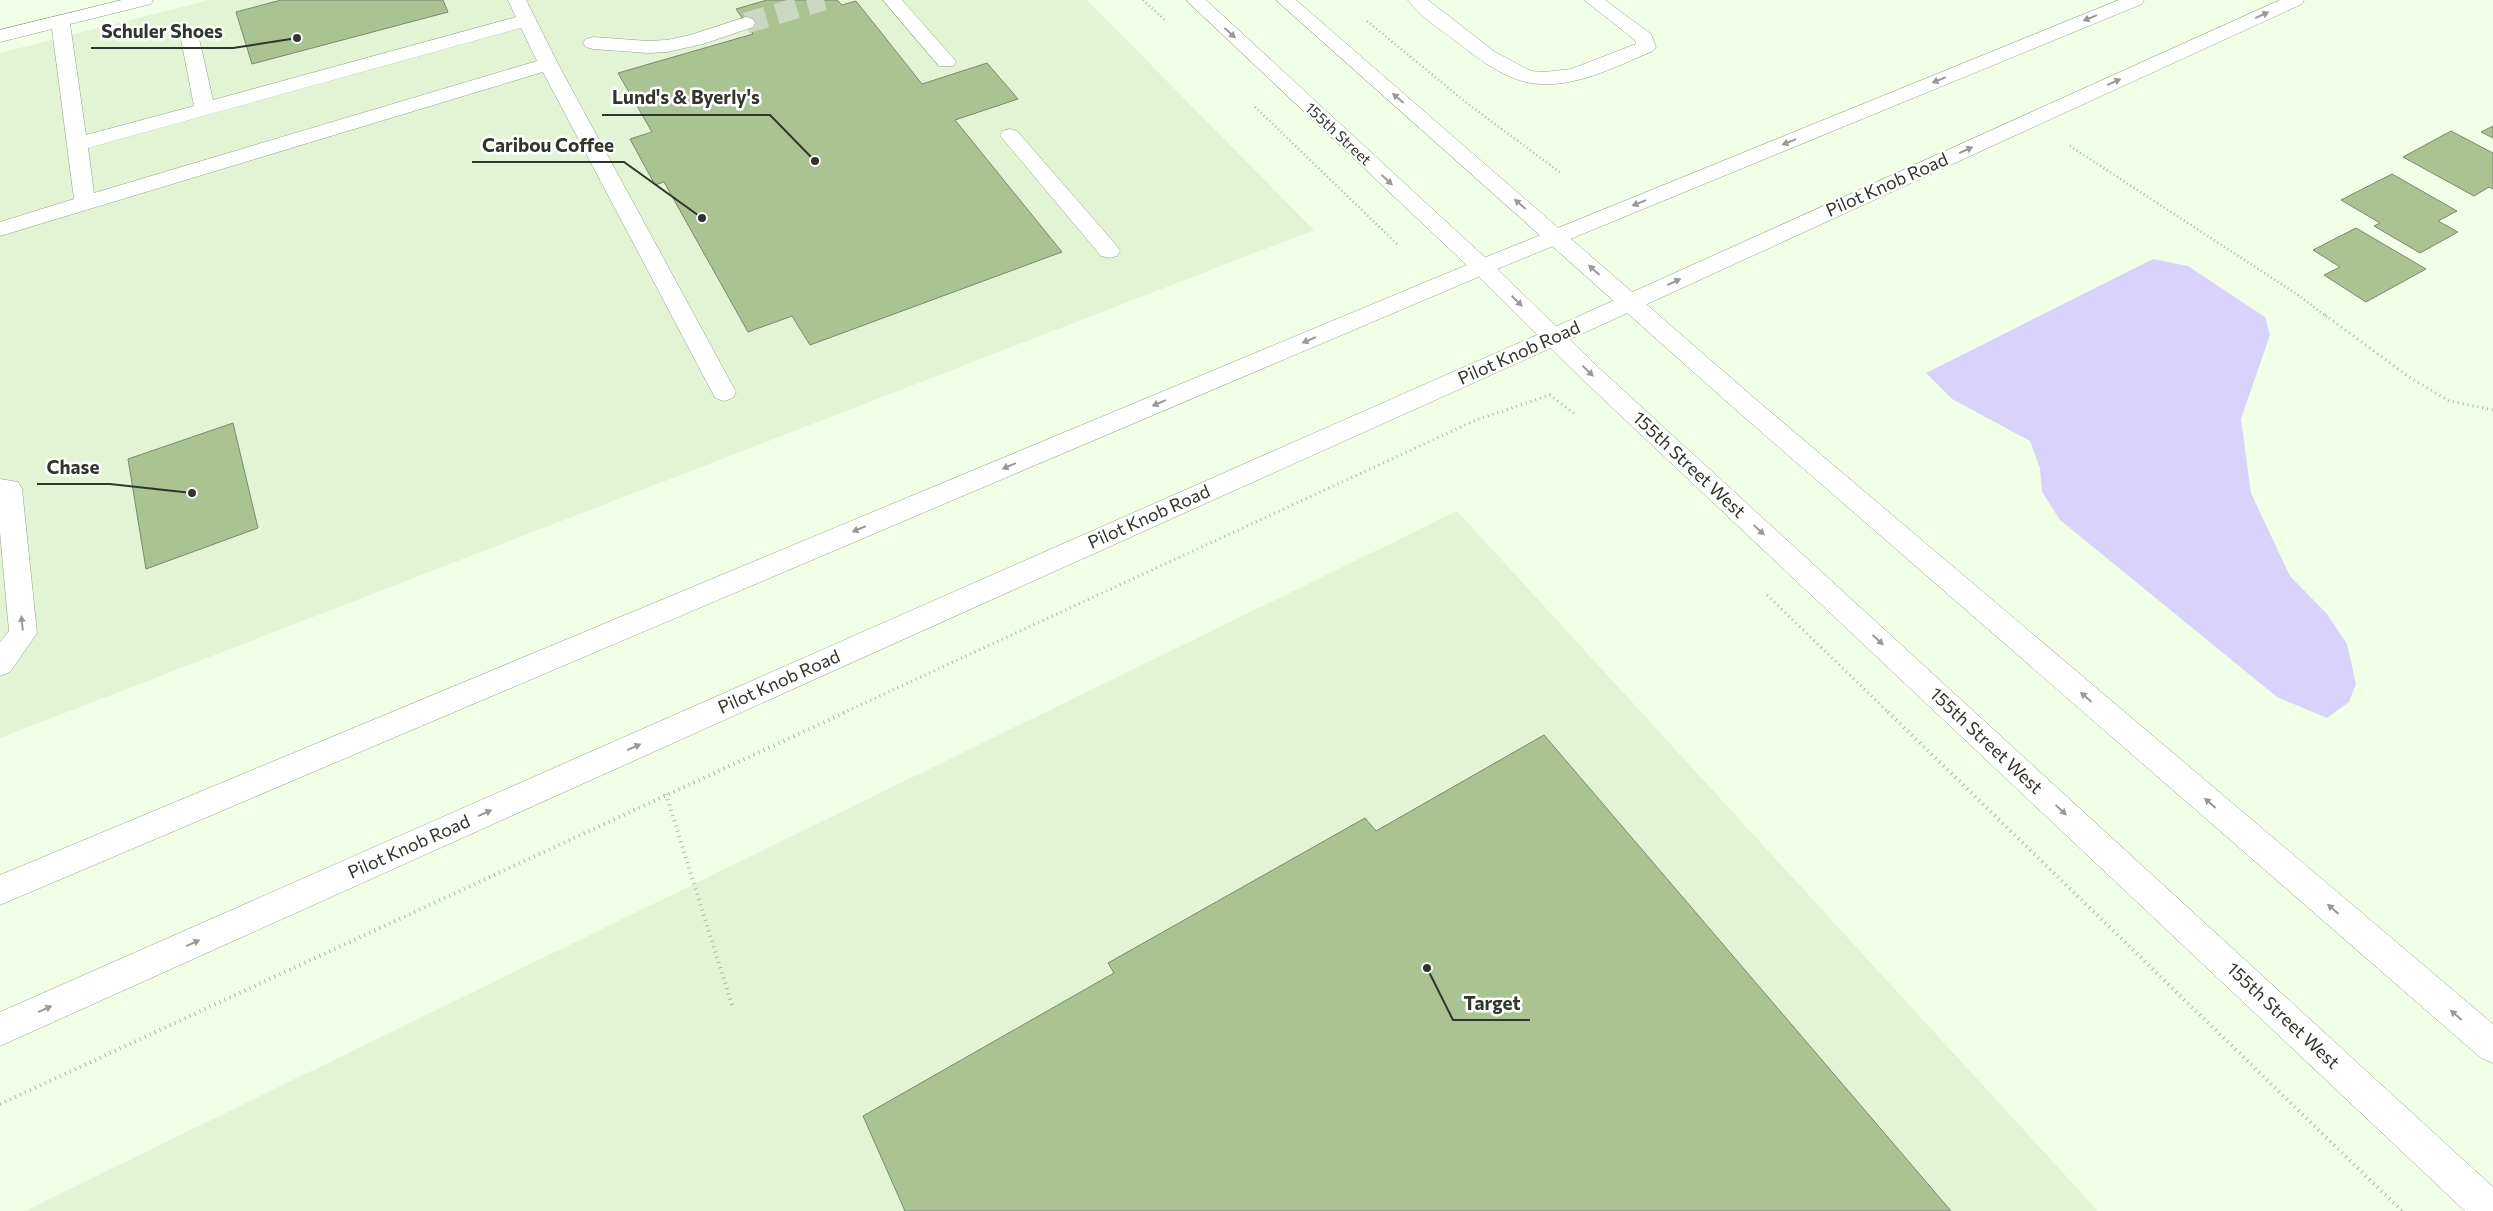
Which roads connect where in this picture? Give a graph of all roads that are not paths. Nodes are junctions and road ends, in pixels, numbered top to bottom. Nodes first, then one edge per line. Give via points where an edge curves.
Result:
1 (144, 0) edge
2 (517, 0) edge
3 (892, 0) edge
4 (1195, 0) edge
5 (1285, 0) edge
6 (1417, 0) edge
7 (1593, 0) edge
8 (2135, 0) edge
9 (2295, 0) edge
10 (527, 20) junction
11 (60, 21) junction
12 (746, 24) tunnel mouth
13 (189, 34) dead end
14 (0, 36) edge
15 (593, 43) dead end
16 (946, 62) dead end
17 (548, 64) junction
18 (205, 109) junction
19 (1010, 135) dead end
20 (78, 144) junction
21 (85, 203) junction
22 (0, 229) edge
23 (1557, 237) junction
24 (1109, 250) dead end
25 (1482, 267) junction
26 (1630, 303) junction
27 (1554, 337) junction
28 (724, 392) dead end
29 (0, 489) edge
30 (0, 664) edge
31 (0, 890) edge
32 (0, 1029) edge
33 (2493, 1046) edge
34 (2492, 1211) edge

1 - 11 main road
2 - 10 main road
3 - 16 main road
4 -> 25 main road, 155th Street
23 -> 5 main road
6 - 7 main road via 1442,22 1511,70 1529,77 1562,78 1646,47 1644,38
8 -> 23 main road
26 -> 9 main road, Pilot Knob Road
10 - 17 main road
10 - 18 main road
11 - 14 main road
11 - 20 main road
12 - 15 main road via 668,46 644,48
13 - 18 main road
17 - 21 main road via 497,82
17 - 28 main road
18 - 20 main road
19 - 24 main road
20 - 21 main road
21 - 22 main road
23 - 25 main road
26 -> 23 main road
25 -> 27 main road, 155th Street West
25 -> 31 main road
26 - 27 main road, Pilot Knob Road
33 -> 26 main road
32 -> 27 main road, Pilot Knob Road
27 -> 34 main road, 155th Street West
30 -> 29 main road via 23,633 9,489

